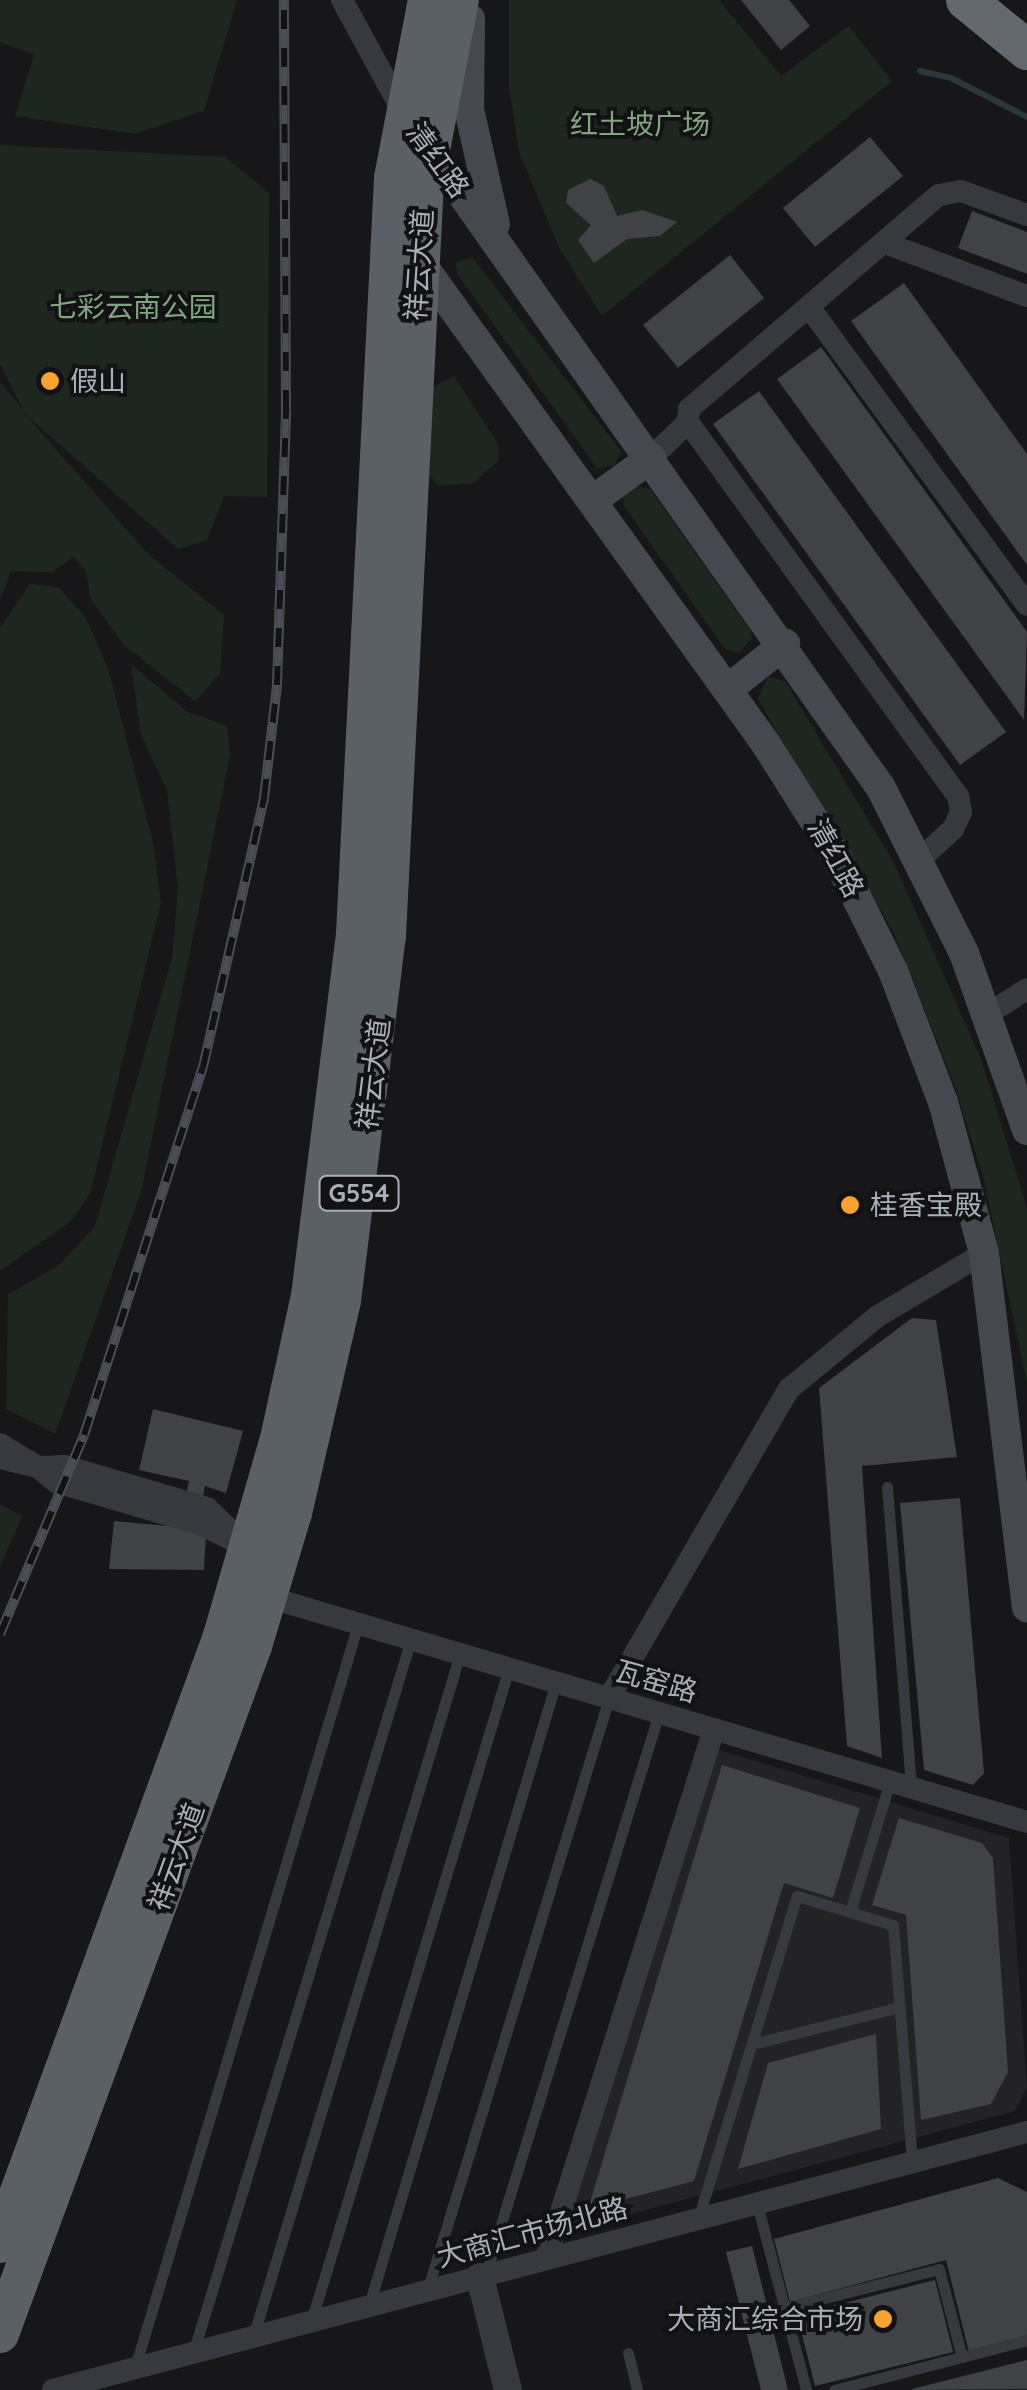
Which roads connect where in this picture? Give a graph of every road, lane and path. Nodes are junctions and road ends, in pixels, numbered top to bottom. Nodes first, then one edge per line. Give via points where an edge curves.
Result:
1 (342, 0) edge
2 (427, 0) edge
3 (460, 0) edge
4 (472, 0) edge
5 (966, 0) edge
6 (1027, 50) edge
7 (402, 110) junction
8 (429, 148) junction
9 (1027, 215) edge
10 (390, 220) junction
11 (884, 243) junction
12 (418, 260) junction
13 (515, 268) junction
14 (1027, 296) edge
15 (809, 307) junction
16 (688, 422) junction
17 (650, 458) junction
18 (593, 500) junction
19 (1027, 604) edge
20 (784, 644) junction
21 (728, 688) junction
22 (920, 859) junction
23 (1027, 990) edge
24 (988, 1014) junction
25 (1027, 1130) edge
26 (984, 1253) junction
27 (0, 1444) edge
28 (0, 1458) edge
29 (38, 1467) junction
30 (887, 1488) dead end
31 (1023, 1518) edge
32 (250, 1549) junction
33 (268, 1597) junction
34 (1027, 1607) edge
35 (358, 1624) junction
36 (412, 1639) junction
37 (460, 1654) junction
38 (509, 1668) junction
39 (556, 1682) junction
40 (608, 1698) junction
41 (659, 1712) junction
42 (714, 1729) junction
43 (900, 1784) junction
44 (1027, 1822) edge
45 (850, 1912) junction
46 (900, 2007) junction
47 (752, 2044) junction
48 (1027, 2132) edge
49 (912, 2162) junction
50 (758, 2204) junction
51 (698, 2219) junction
52 (0, 2244) edge
53 (546, 2259) junction
54 (482, 2276) junction
55 (427, 2291) junction
56 (369, 2306) junction
57 (785, 2308) junction
58 (311, 2322) junction
59 (0, 2334) edge
60 (254, 2337) junction
61 (1027, 2340) edge
62 (193, 2353) junction
63 (628, 2354) dead end
64 (962, 2357) junction
65 (135, 2368) junction
66 (53, 2390) edge
67 (508, 2390) edge
68 (637, 2390) edge
69 (806, 2390) edge
70 (834, 2390) edge

1 - 7 street
2 - 7 highway, 祥云大道 / G554
3 - 8 highway, 祥云大道 / G554
4 - 13 main road via 467,67 475,153
5 - 6 highway
7 - 8 main road, 清红路
7 - 10 highway, 祥云大道 / G554
8 - 12 highway, 祥云大道 / G554
8 - 13 main road, 清红路
9 - 11 street via 948,191
10 - 12 main road, 清红路
10 - 32 highway, 祥云大道 / G554 via 347,1021 310,1296
11 - 14 street
11 - 15 street
12 - 18 main road, 清红路
12 - 33 highway, 祥云大道 / G554 via 379,1024 342,1302
13 - 17 main road, 清红路
15 - 16 street via 689,409
15 - 19 street
16 - 17 street
16 - 22 street via 958,796 961,812 953,829
17 - 18 main road
17 - 20 main road, 清红路
18 - 21 main road, 清红路
20 - 21 main road
20 - 22 main road, 清红路
21 - 26 main road, 清红路 via 814,816 874,929 938,1087
22 - 24 main road, 清红路
23 - 24 street
24 - 25 main road, 清红路
26 - 31 main road, 清红路
26 - 40 street via 878,1316 789,1389
27 - 29 street
28 - 29 street
29 - 32 street via 56,1482 203,1524
30 - 43 lane
31 - 34 main road, 清红路
32 - 33 highway
32 - 52 highway, 祥云大道 / G554
33 - 35 street, 瓦窑路
33 - 59 highway, 祥云大道 / G554
35 - 36 street, 瓦窑路
35 - 65 lane
36 - 37 street, 瓦窑路
36 - 62 lane
37 - 38 street, 瓦窑路
37 - 60 lane
38 - 39 street, 瓦窑路
38 - 58 lane
39 - 40 street, 瓦窑路
39 - 56 lane
40 - 41 street, 瓦窑路
40 - 55 lane
41 - 42 street, 瓦窑路
41 - 54 lane
42 - 43 street, 瓦窑路
42 - 53 street
43 - 44 street, 瓦窑路
43 - 45 lane
45 - 46 lane via 893,1925
45 - 47 lane via 798,1896
46 - 47 lane
46 - 49 lane
47 - 51 lane
48 - 49 street, 大商汇市场北路
49 - 50 street, 大商汇市场北路
50 - 51 street, 大商汇市场北路
50 - 57 lane
51 - 53 street, 大商汇市场北路
53 - 54 street, 大商汇市场北路
54 - 55 street, 大商汇市场北路
54 - 67 street
55 - 56 street, 大商汇市场北路
56 - 58 street, 大商汇市场北路
57 - 64 lane via 939,2269
57 - 69 lane
58 - 60 street, 大商汇市场北路
60 - 62 street, 大商汇市场北路
61 - 64 lane
62 - 65 street, 大商汇市场北路
63 - 68 lane
64 - 70 lane
65 - 66 street, 大商汇市场北路

